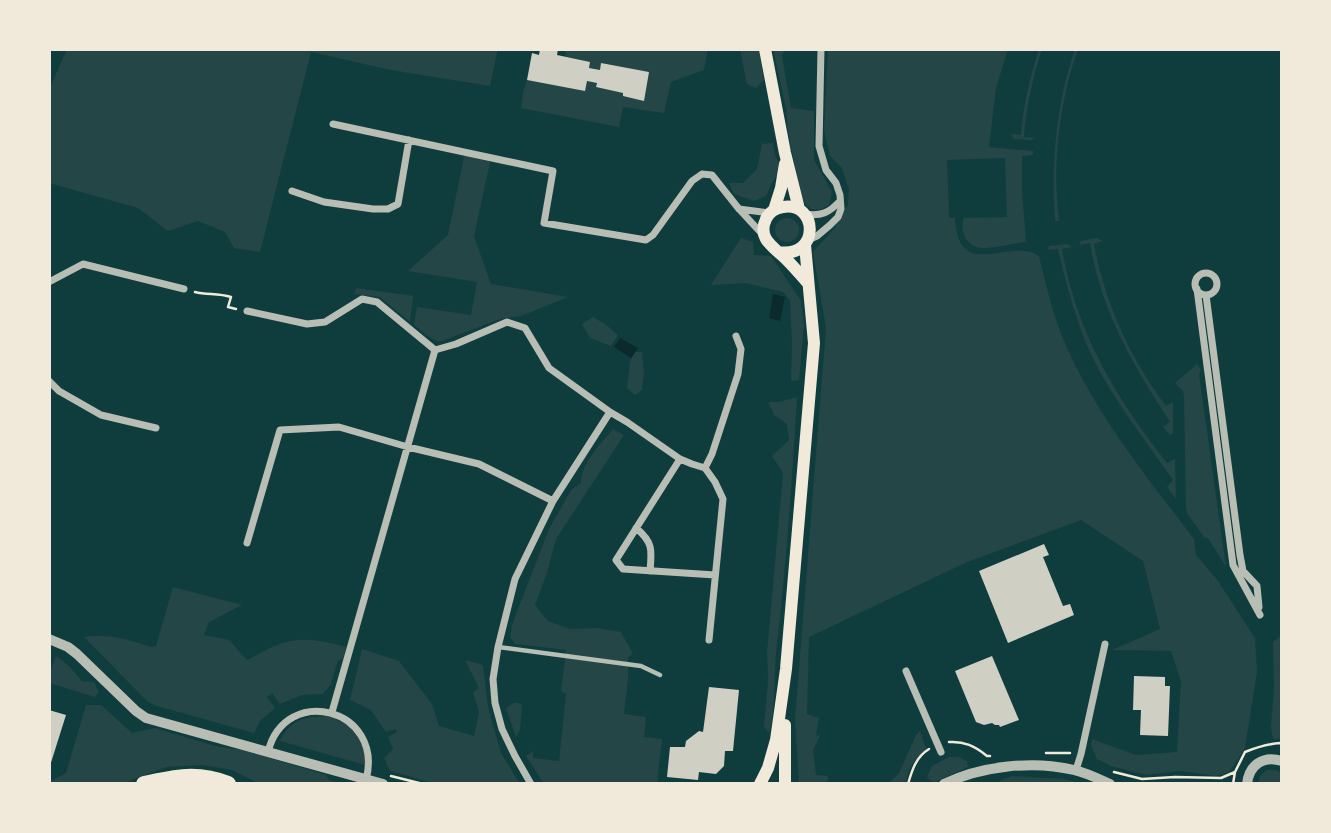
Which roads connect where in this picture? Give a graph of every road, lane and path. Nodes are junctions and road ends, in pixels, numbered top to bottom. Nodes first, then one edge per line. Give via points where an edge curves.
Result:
1 (765, 49) edge
2 (821, 49) edge
3 (333, 124) dead end
4 (409, 140) junction
5 (785, 153) junction
6 (292, 191) dead end
7 (841, 200) junction
8 (738, 209) junction
9 (772, 212) junction
10 (802, 212) junction
11 (764, 235) junction
12 (807, 242) junction
13 (778, 252) junction
14 (49, 282) edge
15 (807, 282) junction
16 (184, 289) joint
17 (1197, 289) junction
18 (1206, 295) junction
19 (247, 311) joint
20 (736, 336) dead end
21 (435, 350) junction
22 (49, 381) edge
23 (610, 412) junction
24 (156, 428) dead end
25 (408, 447) junction
26 (680, 459) junction
27 (705, 468) junction
28 (554, 501) junction
29 (636, 528) junction
30 (247, 543) dead end
31 (650, 571) junction
32 (715, 575) junction
33 (49, 639) edge
34 (709, 640) dead end
35 (1105, 644) dead end
36 (498, 646) junction
37 (786, 669) junction
38 (906, 671) dead end
39 (660, 675) dead end
40 (332, 712) junction
41 (268, 752) junction
42 (941, 752) dead end
43 (1282, 761) edge
44 (1076, 770) junction
45 (1235, 772) dead end
46 (368, 775) junction
47 (166, 781) edge
48 (1244, 783) edge
49 (144, 784) edge
50 (228, 784) edge
51 (383, 784) edge
52 (423, 784) edge
53 (531, 784) edge
54 (760, 784) edge
55 (785, 784) edge
56 (944, 784) edge
57 (1110, 784) edge
58 (1233, 784) edge

1 - 5 main road
2 - 7 street via 819,146
3 - 4 street
4 - 6 street via 398,204 388,209 324,202
4 - 8 street via 553,171 544,223 646,240 702,174 712,175
5 - 9 main road via 781,188
5 - 10 main road
7 - 10 street via 824,214
7 - 12 street via 838,217
8 - 9 street
8 - 11 street
9 - 10 main road via 786,206
9 - 11 main road
10 - 12 main road via 810,226
11 - 13 main road
12 - 13 main road via 797,251
12 - 15 main road
13 - 15 main road
14 - 16 street via 83,264
15 - 37 main road via 814,343
16 - 19 path via 230,296 228,307
17 - 18 street
17 - 18 street via 1197,278 1210,273 1218,284
17 - 18 street via 1233,565 1260,615 1257,586 1243,571 1240,555
19 - 21 street via 307,324 325,322 362,299 377,302
20 - 27 street via 741,349 738,374
21 - 23 street via 507,322 525,328 549,368
21 - 25 street
22 - 24 street via 102,415
23 - 26 street
23 - 28 street
25 - 28 street via 479,464
25 - 30 street via 339,427 280,430
25 - 40 street
26 - 27 street
26 - 29 street
27 - 32 street via 723,499
28 - 36 street via 515,579
29 - 31 street via 652,550
29 - 31 street via 616,560 623,569
31 - 32 street
32 - 34 street
33 - 41 street via 77,654 146,718
35 - 44 street
36 - 39 lane via 641,666
36 - 53 street via 495,703 502,729
37 - 54 main road via 776,740
37 - 55 main road
38 - 42 street
40 - 41 street via 318,710 290,719 279,729
40 - 46 street via 357,728 365,741
41 - 46 street
43 - 48 street via 1262,760
44 - 56 street via 1018,765
44 - 57 street
45 - 58 path
46 - 51 street
46 - 52 path
47 - 49 highway
47 - 50 highway via 194,776

